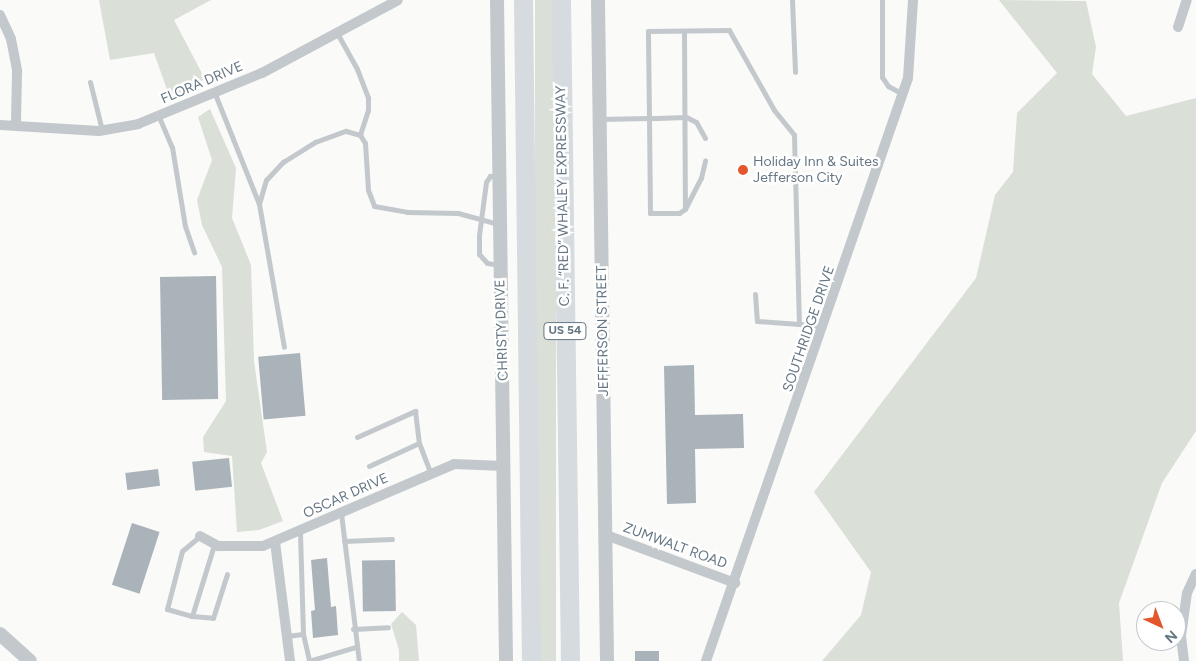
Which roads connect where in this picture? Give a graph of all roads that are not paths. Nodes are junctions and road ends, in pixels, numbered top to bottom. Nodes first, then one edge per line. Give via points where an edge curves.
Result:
1 (398, 0) edge
2 (497, 0) edge
3 (522, 0) edge
4 (561, 0) edge
5 (598, 0) edge
6 (792, 0) edge
7 (882, 0) edge
8 (912, 0) edge
9 (1187, 0) edge
10 (0, 15) edge
11 (1178, 27) dead end
12 (684, 31) junction
13 (337, 33) junction
14 (795, 72) dead end
15 (90, 82) dead end
16 (215, 94) junction
17 (903, 94) junction
18 (159, 117) junction
19 (649, 118) junction
20 (686, 118) junction
21 (600, 119) junction
22 (16, 124) junction
23 (0, 125) edge
24 (102, 130) junction
25 (360, 135) junction
26 (705, 138) dead end
27 (705, 160) dead end
28 (498, 176) junction
29 (259, 204) junction
30 (685, 209) junction
31 (481, 219) junction
32 (498, 224) junction
33 (194, 252) dead end
34 (500, 265) junction
35 (755, 294) dead end
36 (799, 324) junction
37 (824, 327) junction
38 (284, 347) dead end
39 (357, 437) dead end
40 (419, 443) junction
41 (370, 466) dead end
42 (504, 466) junction
43 (431, 474) junction
44 (341, 514) junction
45 (300, 532) junction
46 (606, 535) junction
47 (200, 536) joint
48 (392, 539) dead end
49 (344, 541) junction
50 (275, 542) junction
51 (214, 545) junction
52 (227, 574) dead end
53 (1196, 574) edge
54 (735, 583) junction
55 (192, 616) junction
56 (388, 627) dead end
57 (353, 629) junction
58 (0, 634) edge
59 (303, 634) junction
60 (285, 636) junction
61 (355, 647) junction
62 (30, 661) edge
63 (290, 661) edge
64 (309, 661) edge
65 (359, 661) edge
66 (506, 661) edge
67 (531, 661) edge
68 (570, 661) edge
69 (607, 661) edge
70 (706, 661) edge
71 (1184, 661) edge

1 - 13 street, FLORA DRIVE
2 - 28 street, CHRISTY DRIVE
3 - 67 highway, US 54
4 - 68 highway, C. F. “RED” WHALEY EXPRESSWAY / US 54
5 - 21 street, JEFFERSON STREET
6 - 14 lane
7 - 17 lane via 882,77 888,86
8 - 17 street, SOUTHRIDGE DRIVE via 908,78
9 - 11 street
10 - 22 street via 11,39 17,71
12 - 19 lane via 648,31
12 - 20 lane
12 - 36 lane via 729,30 774,110 794,134
13 - 16 street, FLORA DRIVE
13 - 25 lane via 357,69 368,98 368,110
15 - 24 lane
16 - 18 street, FLORA DRIVE
16 - 29 lane
17 - 37 street, SOUTHRIDGE DRIVE
18 - 24 street, FLORA DRIVE
18 - 33 lane via 172,147 185,226
19 - 20 lane
19 - 21 lane
19 - 30 lane via 650,213 679,213
20 - 26 lane via 696,122
20 - 30 lane
21 - 46 street, JEFFERSON STREET
22 - 23 street, FLORA DRIVE
22 - 24 street, FLORA DRIVE
25 - 29 lane via 346,131 315,142 283,162 266,180
25 - 31 lane via 366,143 368,190 374,206 407,212 458,213
27 - 30 lane via 701,178
28 - 31 lane via 490,176 486,182
28 - 32 street, CHRISTY DRIVE
29 - 38 lane
31 - 32 lane
31 - 34 lane via 479,254 487,263
32 - 34 street, CHRISTY DRIVE
34 - 42 street, CHRISTY DRIVE
35 - 36 lane via 757,321
36 - 37 lane
37 - 54 street, SOUTHRIDGE DRIVE
39 - 40 lane via 415,411
40 - 41 lane
40 - 43 lane
42 - 43 street, OSCAR DRIVE via 454,464
42 - 66 street, CHRISTY DRIVE
43 - 44 street, OSCAR DRIVE
44 - 45 street, OSCAR DRIVE
44 - 49 lane
45 - 50 street, OSCAR DRIVE
45 - 59 lane
46 - 54 street, ZUMWALT ROAD
46 - 69 street, JEFFERSON STREET
47 - 51 street, OSCAR DRIVE
47 - 55 lane via 182,551 167,609
48 - 49 lane
49 - 57 lane
50 - 51 street, OSCAR DRIVE via 251,548
50 - 60 street
51 - 55 lane
52 - 55 lane via 213,618
53 - 71 street via 1187,593 1181,636
54 - 70 street, SOUTHRIDGE DRIVE
56 - 57 lane
57 - 61 lane
58 - 62 street
59 - 60 lane
59 - 64 lane
60 - 63 street
61 - 64 lane
61 - 65 lane

